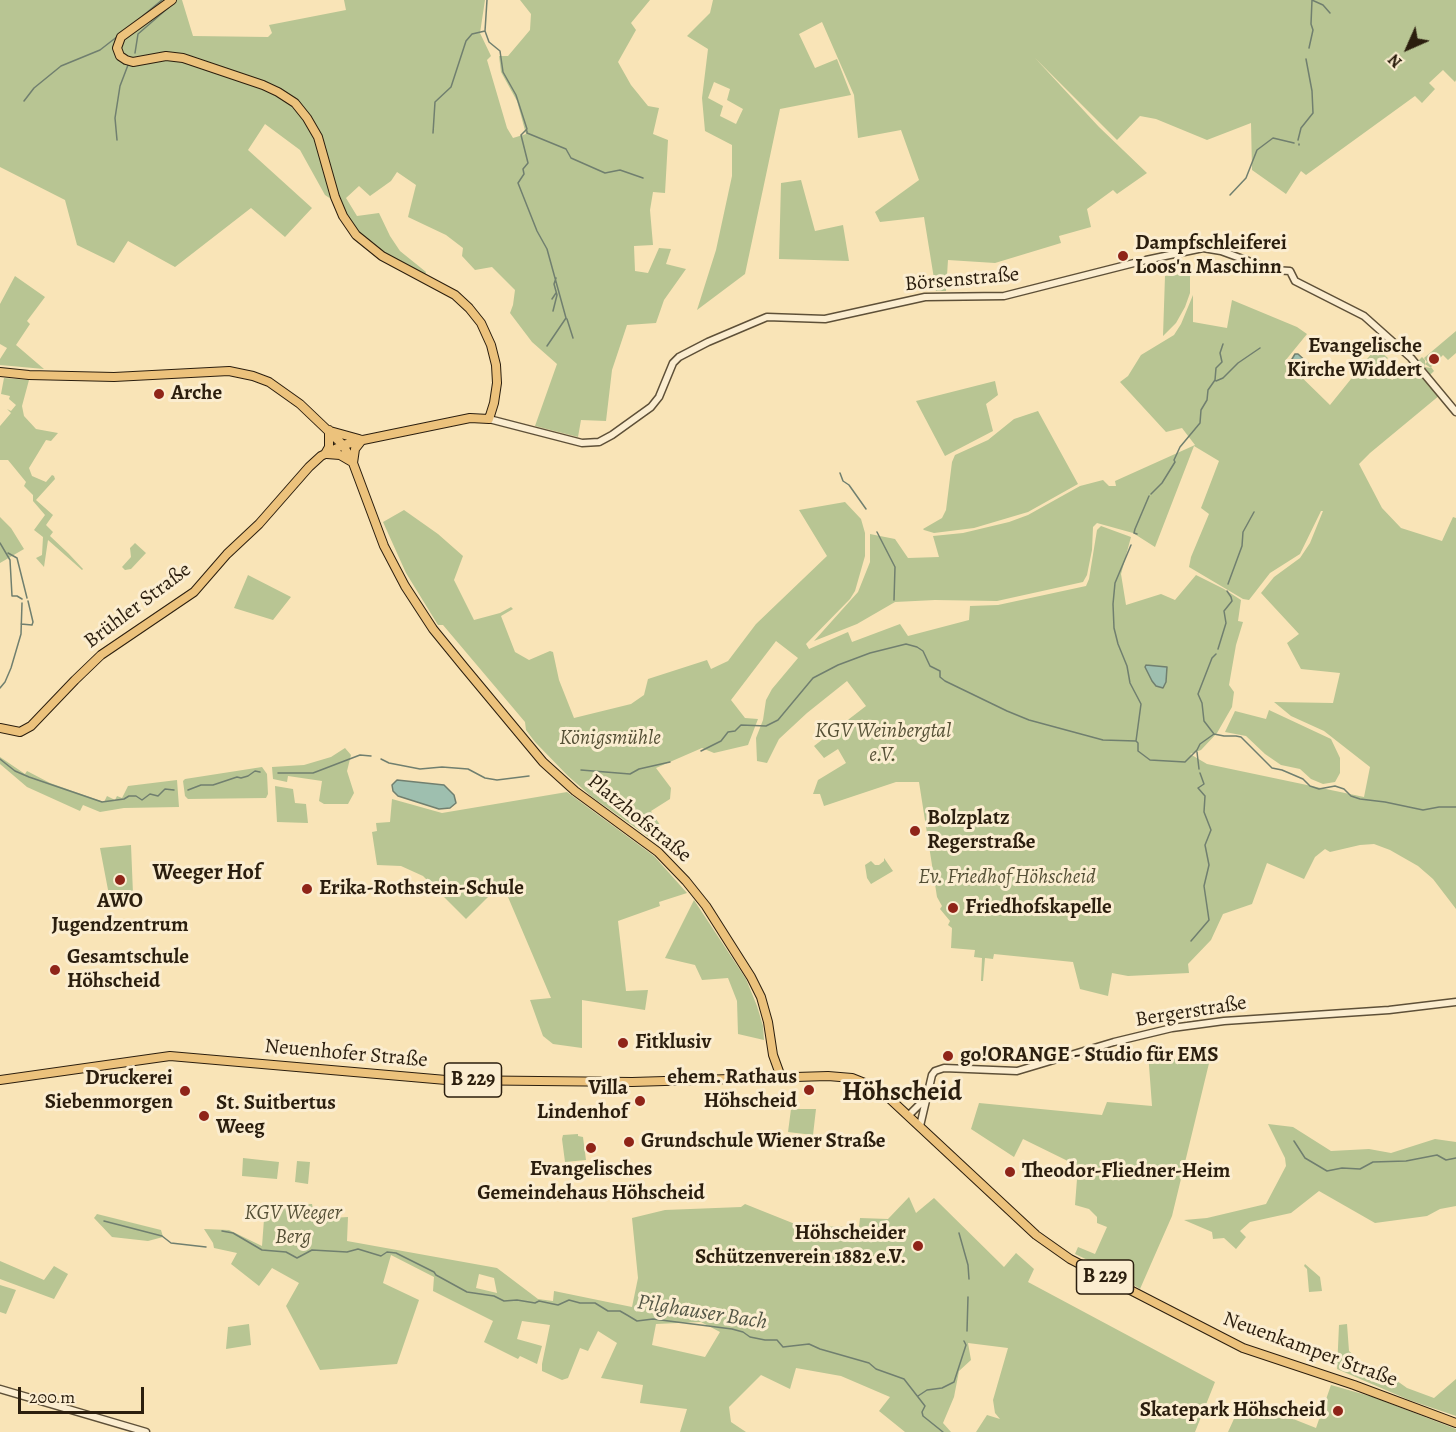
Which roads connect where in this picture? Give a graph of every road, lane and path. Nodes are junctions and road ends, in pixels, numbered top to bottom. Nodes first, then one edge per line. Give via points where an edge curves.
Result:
1 (172, 0) edge
2 (0, 372) edge
3 (1456, 412) edge
4 (489, 419) junction
5 (329, 430) junction
6 (363, 440) junction
7 (343, 445) junction
8 (326, 454) junction
9 (353, 463) junction
10 (0, 728) edge
11 (1456, 1002) edge
12 (773, 1055) junction
13 (781, 1077) junction
14 (771, 1078) junction
15 (0, 1080) edge
16 (872, 1086) joint
17 (925, 1100) junction
18 (921, 1115) junction
19 (910, 1117) junction
20 (920, 1126) junction
21 (0, 1389) edge
22 (1456, 1424) edge
23 (146, 1432) edge

1 - 4 main road via 121,37 117,48 120,56 133,62 166,56 183,58 271,88 295,103 318,137 335,197 356,235 382,256 455,295 481,323 496,365 496,391
2 - 5 main road, Platzhofstraße via 134,376 214,371 253,376 281,389
3 - 4 street, Börsenstraße via 1411,358 1358,312 1294,280 1290,271 1276,270 1216,249 1199,248 1011,295 925,297 825,319 767,317 676,359 651,407 599,442 582,442
4 - 6 main road, Brühler Straße via 470,418
5 - 6 main road
5 - 7 main road, Platzhofstraße
5 - 8 main road
6 - 7 main road, Brühler Straße
6 - 9 main road via 355,449
7 - 8 main road, Brühler Straße
7 - 9 main road, Platzhofstraße
8 - 9 main road via 340,455
8 - 10 main road, Brühler Straße via 309,467 194,592 101,655 31,726 20,732
9 - 12 main road, Platzhofstraße via 384,546 433,629 543,762 575,791 658,852 706,906 761,997
11 - 17 street, Bergerstraße via 1207,1023 1149,1033 1017,1071 944,1068 935,1071
12 - 13 main road, Platzhofstraße
12 - 14 main road, Platzhofstraße
13 - 14 main road, Neuenhofer Straße / B 229
13 - 16 main road, Neuenhofer Straße / B 229 via 842,1077
14 - 15 main road, Neuenhofer Straße / B 229 via 632,1082 446,1080 175,1056
16 - 19 main road, Neuenkamper Straße / B 229
17 - 18 street
17 - 19 street
18 - 19 street
18 - 20 street
19 - 20 main road, Neuenkamper Straße / B 229
20 - 22 main road, Neuenkamper Straße / B 229 via 1036,1234 1069,1258 1243,1348 1354,1384
21 - 23 street

